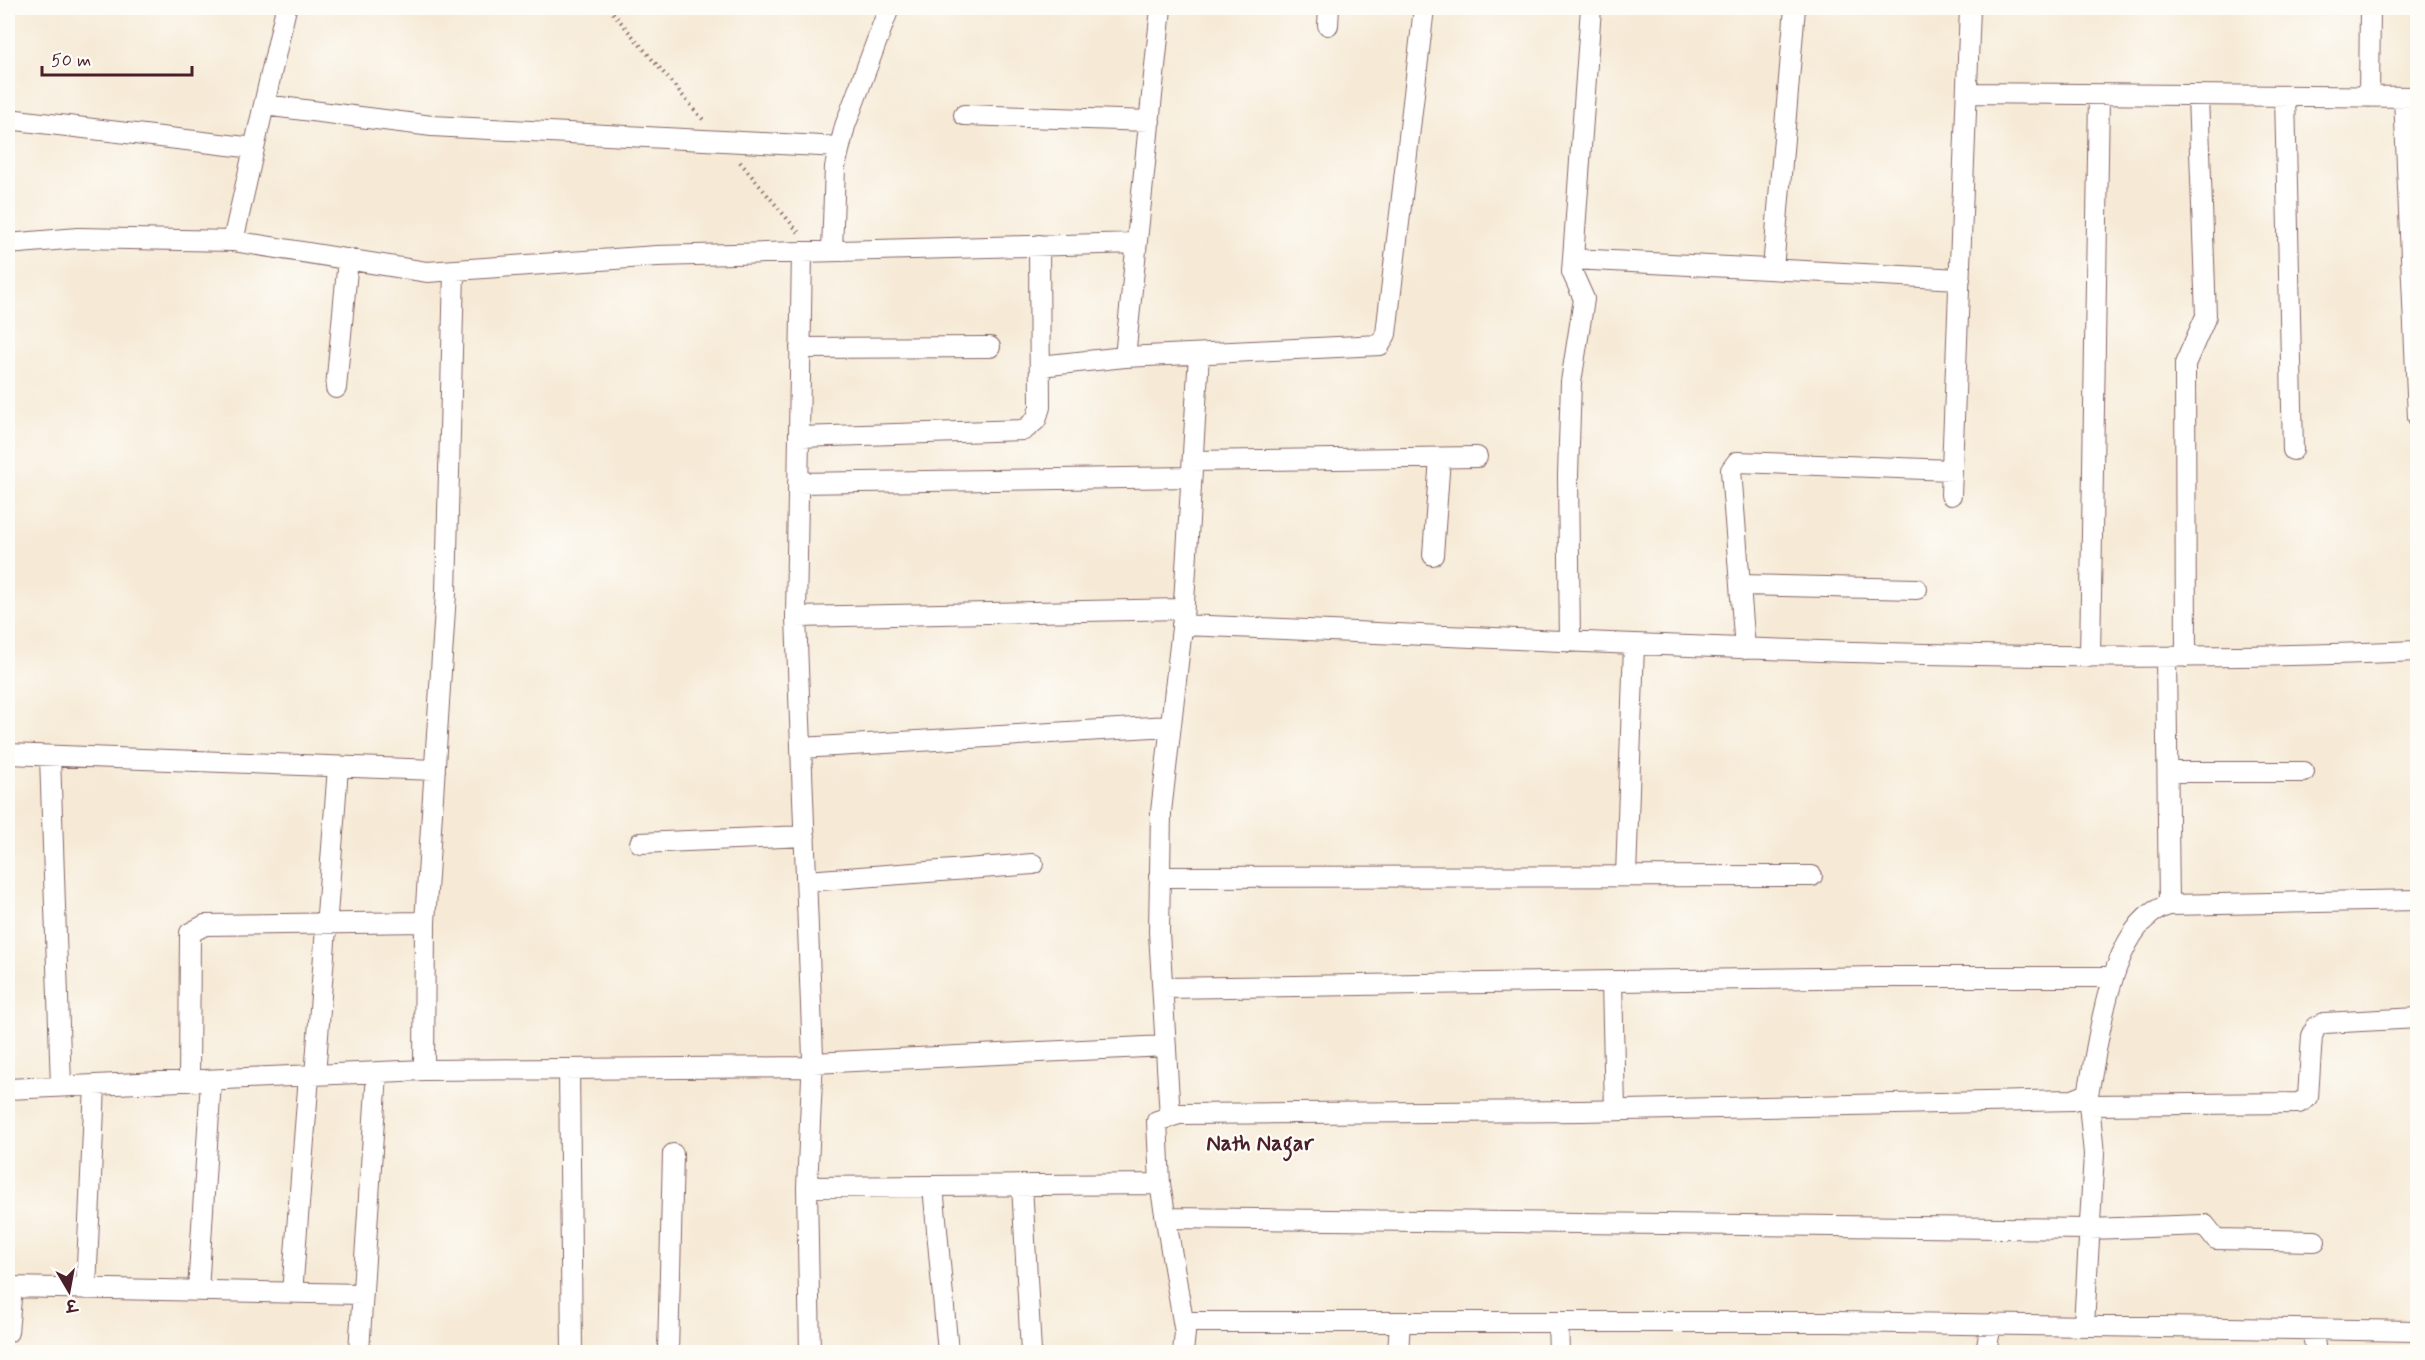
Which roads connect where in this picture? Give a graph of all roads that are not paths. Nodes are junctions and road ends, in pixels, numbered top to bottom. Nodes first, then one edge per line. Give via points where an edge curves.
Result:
1 (286, 8) edge
2 (889, 8) edge
3 (1161, 8) edge
4 (1424, 8) edge
5 (1591, 8) edge
6 (1795, 8) edge
7 (1970, 8) edge
8 (2370, 8) edge
9 (1967, 93) junction
10 (2098, 95) junction
11 (2198, 96) junction
12 (2284, 96) junction
13 (2369, 97) junction
14 (2411, 97) edge
15 (264, 105) junction
16 (964, 115) dead end
17 (8, 119) edge
18 (1150, 122) junction
19 (840, 147) junction
20 (254, 148) junction
21 (233, 241) junction
22 (1137, 243) junction
23 (8, 244) edge
24 (1039, 245) junction
25 (832, 251) junction
26 (802, 252) junction
27 (348, 259) junction
28 (1573, 259) junction
29 (1773, 269) junction
30 (454, 271) junction
31 (1960, 279) junction
32 (990, 347) dead end
33 (800, 348) junction
34 (1199, 354) junction
35 (1125, 357) junction
36 (1040, 366) junction
37 (336, 388) dead end
38 (2418, 417) edge
39 (799, 437) junction
40 (2293, 450) dead end
41 (1477, 457) dead end
42 (1440, 458) junction
43 (1192, 469) junction
44 (1952, 470) junction
45 (798, 483) junction
46 (1951, 495) dead end
47 (1433, 555) dead end
48 (1740, 585) junction
49 (1917, 589) dead end
50 (796, 617) junction
51 (1182, 617) junction
52 (1570, 642) junction
53 (1634, 645) junction
54 (1745, 649) junction
55 (2418, 651) edge
56 (2090, 657) junction
57 (2176, 657) junction
58 (1169, 726) junction
59 (801, 748) junction
60 (8, 754) edge
61 (50, 756) junction
62 (338, 767) junction
63 (435, 770) junction
64 (2168, 772) junction
65 (2304, 772) dead end
66 (805, 836) junction
67 (640, 843) dead end
68 (1032, 864) dead end
69 (1626, 876) junction
70 (1812, 876) dead end
71 (1160, 877) junction
72 (807, 880) junction
73 (2418, 900) edge
74 (2169, 905) junction
75 (425, 922) junction
76 (324, 924) junction
77 (2113, 977) junction
78 (1612, 981) junction
79 (1163, 988) junction
80 (2418, 1018) edge
81 (1166, 1046) junction
82 (813, 1065) junction
83 (569, 1069) junction
84 (424, 1070) junction
85 (377, 1073) junction
86 (312, 1076) junction
87 (211, 1080) junction
88 (189, 1081) junction
89 (95, 1085) junction
90 (61, 1086) junction
91 (8, 1089) edge
92 (2088, 1100) junction
93 (1616, 1110) junction
94 (1170, 1117) junction
95 (673, 1154) dead end
96 (1160, 1184) junction
97 (1023, 1185) junction
98 (933, 1186) junction
99 (807, 1187) junction
100 (1166, 1218) junction
101 (2090, 1229) junction
102 (2315, 1241) dead end
103 (10, 1287) edge
104 (86, 1289) junction
105 (198, 1291) junction
106 (292, 1293) junction
107 (363, 1294) junction
108 (1183, 1322) junction
109 (1400, 1322) junction
110 (1558, 1322) junction
111 (1991, 1324) junction
112 (2084, 1325) junction
113 (2312, 1329) junction
114 (2417, 1331) edge
115 (8, 1332) edge
116 (359, 1353) edge
117 (572, 1353) edge
118 (668, 1353) edge
119 (810, 1353) edge
120 (948, 1353) edge
121 (1031, 1353) edge
122 (1183, 1353) edge
123 (1398, 1353) edge
124 (1559, 1353) edge
125 (1986, 1353) edge
126 (2316, 1353) edge

1 - 15 street
2 - 19 street
3 - 18 street
4 - 34 street via 1386,334 1380,345
5 - 28 street
6 - 29 street
7 - 9 street
8 - 13 street
9 - 10 street
9 - 31 street
10 - 11 street
10 - 56 street
11 - 12 street
11 - 57 street via 2206,316 2185,364
12 - 13 street
12 - 40 street
13 - 14 street
14 - 38 street
15 - 19 street via 432,126
15 - 20 street
16 - 18 street
17 - 20 street
18 - 22 street
19 - 25 street via 835,166
20 - 21 street
21 - 23 street via 78,238
21 - 27 street
22 - 24 street
22 - 35 street
24 - 25 street
24 - 36 street
25 - 26 street
26 - 30 street via 657,256
26 - 33 street
27 - 30 street via 408,270
27 - 37 street
28 - 29 street
28 - 52 street via 1573,280 1584,299 1571,382
29 - 31 street
30 - 63 street via 446,593
31 - 44 street
32 - 33 street
33 - 39 street
34 - 35 street
34 - 43 street
35 - 36 street
36 - 39 street via 1040,407 1036,420 1024,430
39 - 45 street
41 - 42 street
42 - 43 street
42 - 47 street
43 - 45 street
43 - 51 street
44 - 46 street
44 - 48 street via 1737,462 1731,470
45 - 50 street
48 - 49 street
48 - 54 street
50 - 51 street
50 - 59 street
51 - 52 street
51 - 58 street
52 - 53 street
53 - 54 street
53 - 69 street
54 - 56 street
55 - 57 street
56 - 57 street
57 - 64 street
58 - 59 street
58 - 71 street
59 - 66 street
60 - 61 street
61 - 62 street
61 - 90 street
62 - 63 street
62 - 76 street
63 - 75 street
64 - 65 street
64 - 74 street
66 - 67 street
66 - 72 street
68 - 72 street
69 - 70 street
69 - 71 street
71 - 79 street
72 - 82 street
73 - 74 street
74 - 77 street via 2146,915 2124,948
75 - 76 street
75 - 84 street
76 - 86 street
76 - 88 street via 205,925 190,933
77 - 78 street
77 - 92 street
78 - 79 street
78 - 93 street
79 - 81 street
80 - 92 street via 2324,1023 2316,1027 2308,1097 2299,1103
81 - 82 street
81 - 94 street
82 - 83 street
82 - 99 street
83 - 84 street
83 - 117 street
84 - 85 street
85 - 86 street
85 - 107 street
86 - 87 street
86 - 106 street
87 - 88 street
87 - 105 street
88 - 89 street
89 - 90 street
89 - 104 street
90 - 91 street
92 - 93 street
92 - 101 street via 2094,1154
93 - 94 street
94 - 96 street via 1157,1121
95 - 118 street
96 - 97 street
96 - 100 street
97 - 98 street
97 - 121 street
98 - 99 street
98 - 120 street
99 - 119 street
100 - 101 street
100 - 108 street
101 - 102 street via 2205,1225 2216,1239
101 - 112 street
103 - 104 street
103 - 115 street
104 - 105 street
105 - 106 street
106 - 107 street
107 - 116 street
108 - 109 street
108 - 122 street
109 - 110 street
109 - 123 street
110 - 111 street
110 - 124 street
111 - 112 street
111 - 125 street
112 - 113 street
113 - 114 street
113 - 126 street

